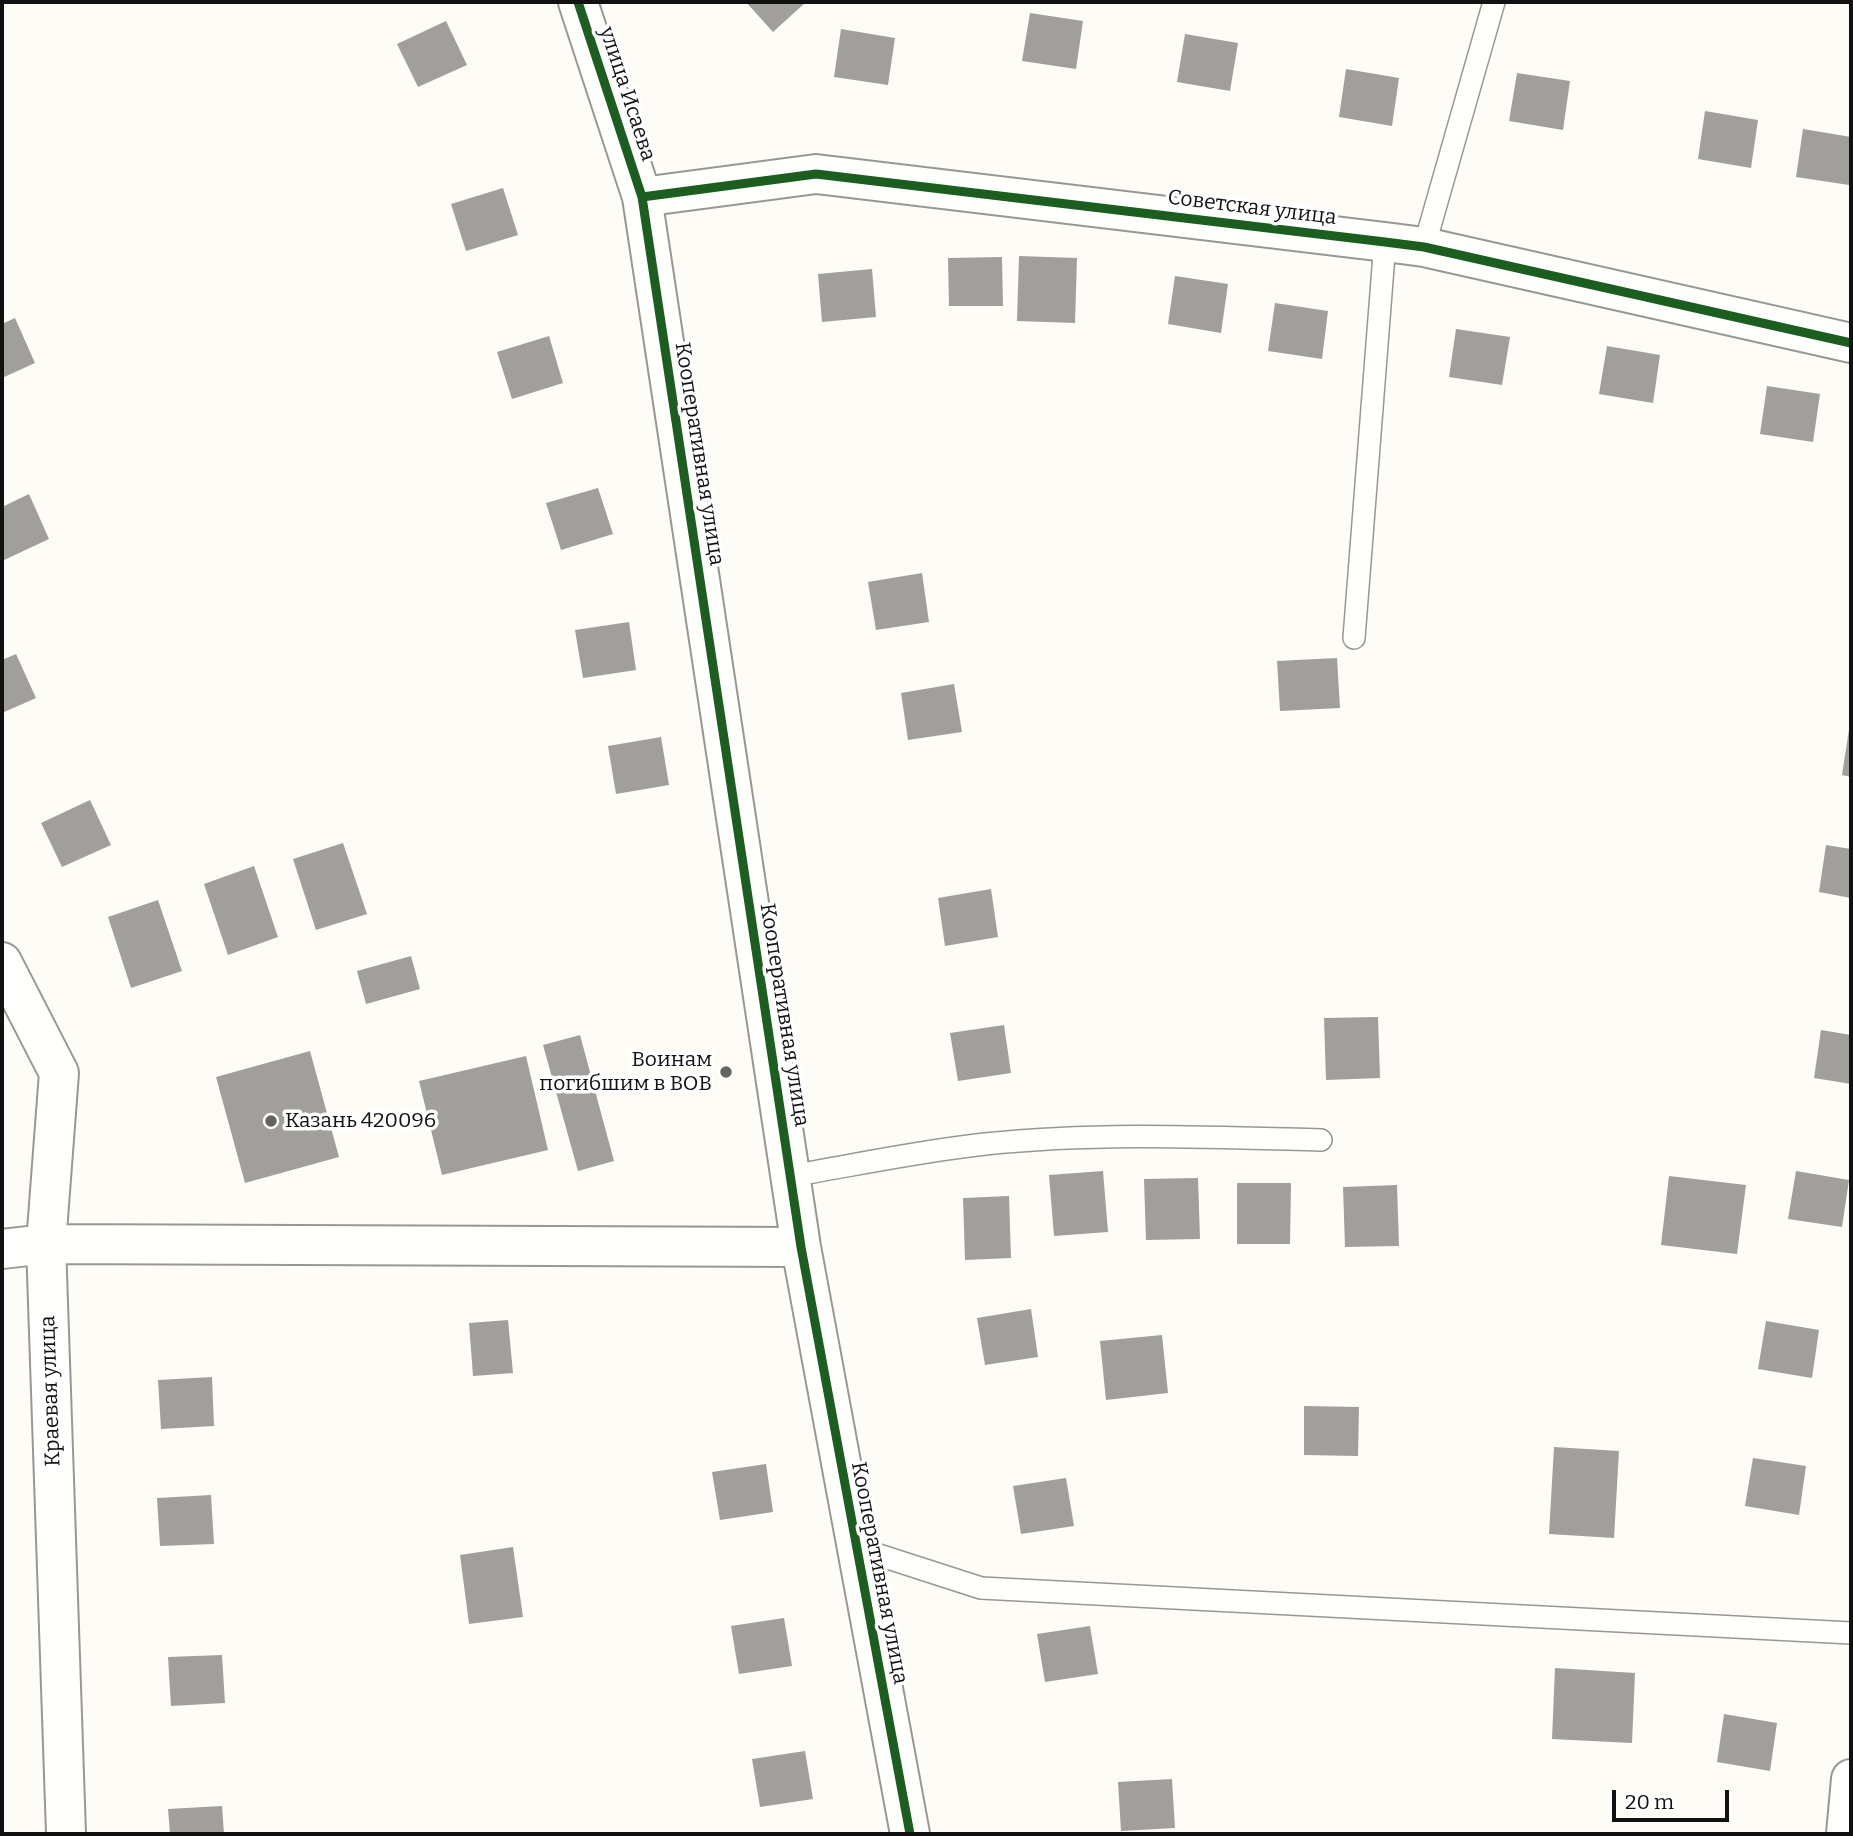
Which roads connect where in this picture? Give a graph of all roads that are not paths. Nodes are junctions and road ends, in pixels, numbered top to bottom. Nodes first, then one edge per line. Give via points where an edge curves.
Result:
1 (578, 2) edge
2 (1494, 2) edge
3 (642, 197) junction
4 (1385, 242) junction
5 (1424, 247) junction
6 (1851, 343) edge
7 (1354, 638) dead end
8 (2, 962) edge
9 (1321, 1140) dead end
10 (790, 1177) junction
11 (46, 1244) junction
12 (801, 1247) junction
13 (2, 1249) edge
14 (857, 1548) junction
15 (1851, 1633) edge
16 (1851, 1779) edge
17 (66, 1834) edge
18 (910, 1834) edge
19 (1846, 1834) edge

1 - 3 street, улица Исаева
2 - 5 lane
3 - 4 street, Советская улица via 816,174
3 - 10 street, Кооперативная улица
4 - 5 street, Советская улица
4 - 7 lane
5 - 6 street, Советская улица
8 - 11 street, Краевая улица via 59,1073
9 - 10 lane via 1167,1136 987,1144
10 - 12 street, Кооперативная улица
11 - 12 street
11 - 13 street
11 - 17 street, Краевая улица
12 - 14 street, Кооперативная улица
14 - 15 lane via 981,1588
14 - 18 street, Кооперативная улица
16 - 19 street

